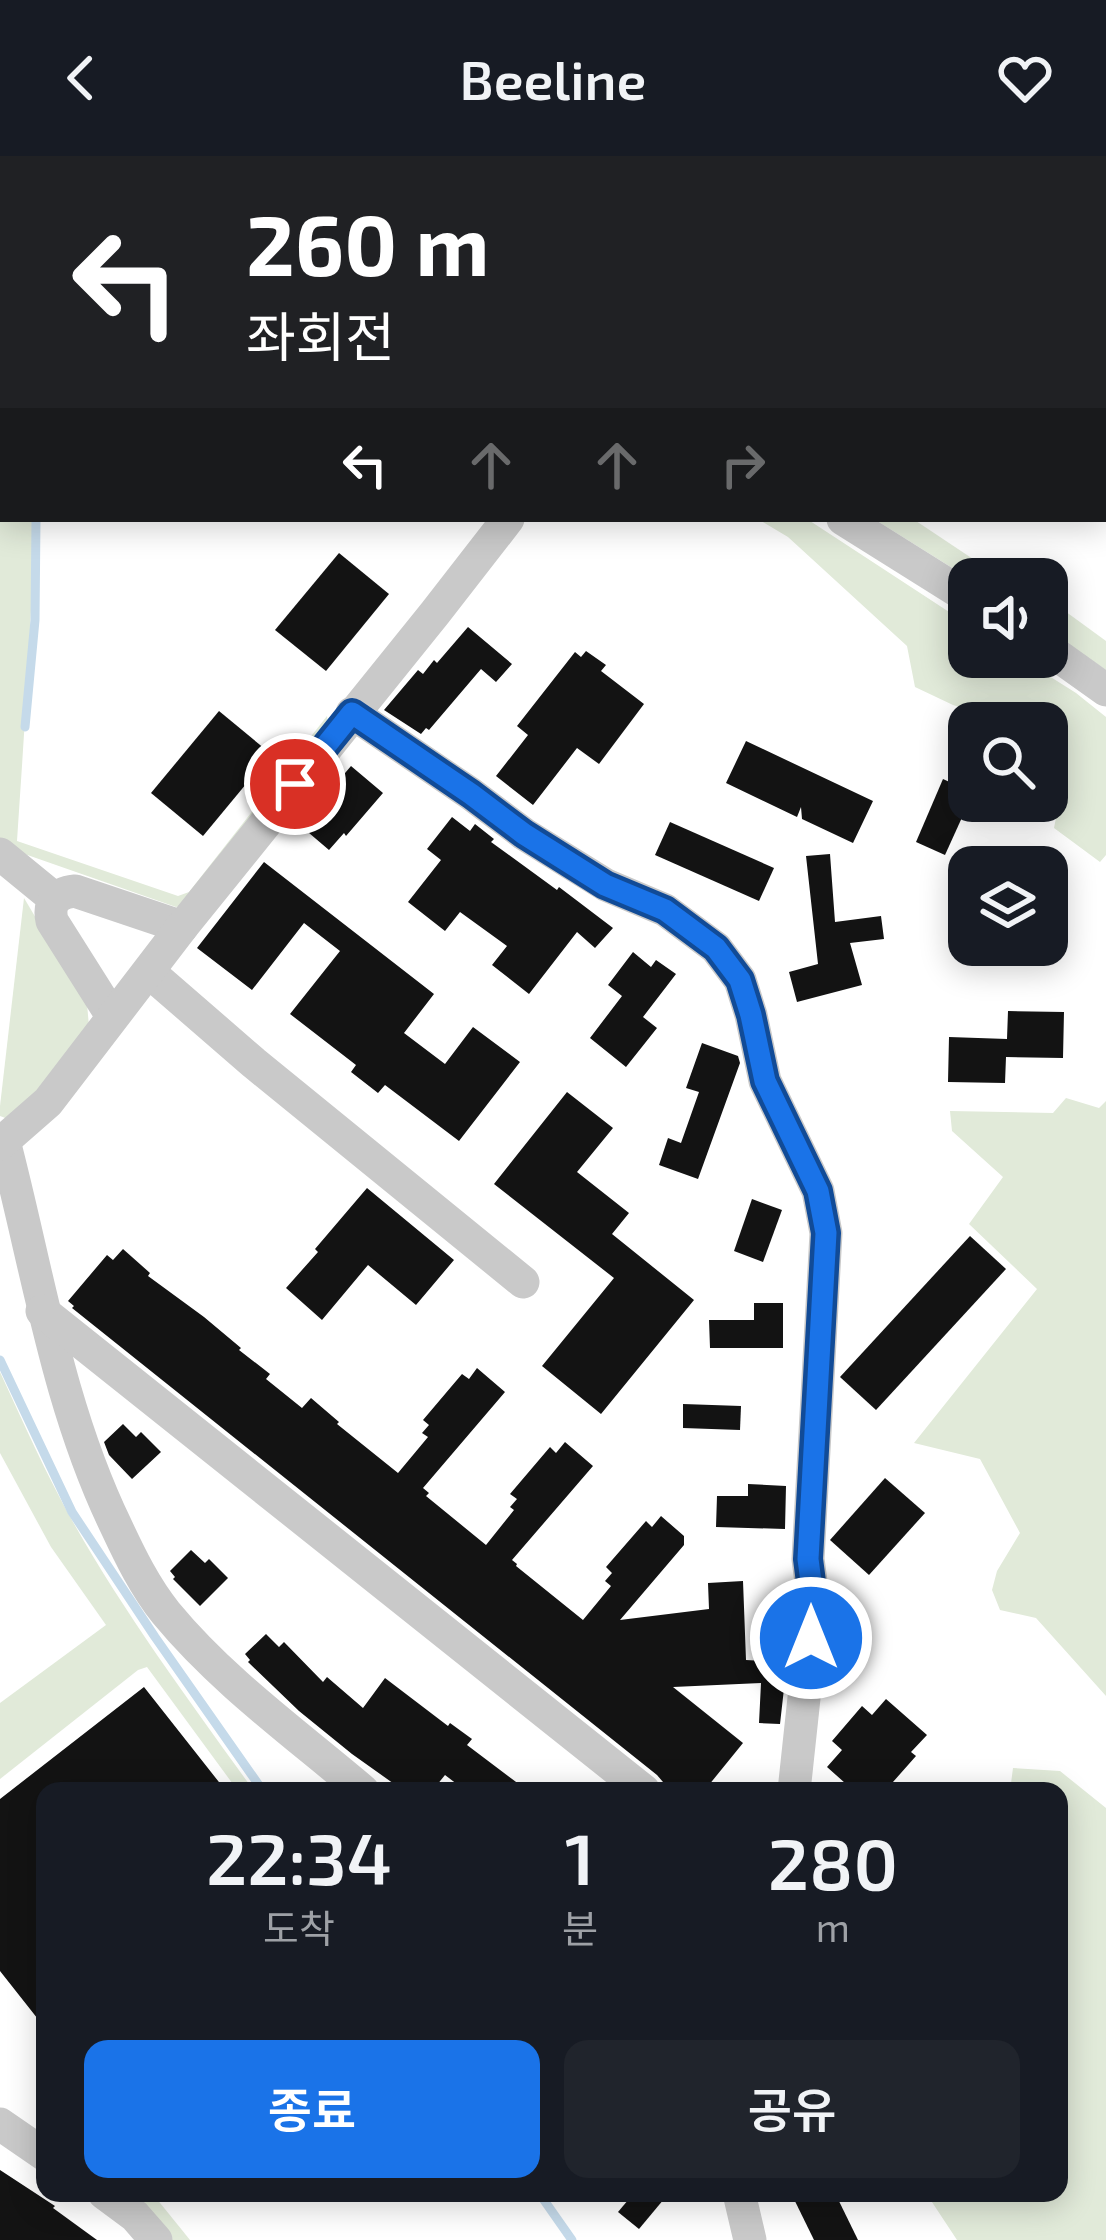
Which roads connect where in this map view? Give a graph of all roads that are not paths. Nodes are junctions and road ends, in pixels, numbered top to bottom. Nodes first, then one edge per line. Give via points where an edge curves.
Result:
1 (506, 522) edge
2 (848, 522) edge
3 (948, 585) edge
4 (1068, 663) edge
5 (1106, 690) edge
6 (352, 713) junction
7 (0, 854) edge
8 (55, 899) junction
9 (182, 926) junction
10 (149, 972) junction
11 (112, 1016) junction
12 (2, 1143) edge
13 (523, 1282) dead end
14 (42, 1311) junction
15 (353, 1782) edge
16 (633, 1782) edge
17 (795, 1782) edge
18 (0, 2124) edge
19 (36, 2149) edge
20 (116, 2202) edge
21 (741, 2202) edge
22 (156, 2240) edge
23 (750, 2240) edge

1 - 6 street
2 - 3 street
4 - 5 street
6 - 9 street
6 - 17 street via 605,885 665,910 716,948 740,980 765,1081 818,1191 826,1233 808,1559 814,1605
7 - 8 street
8 - 9 street via 75,891
8 - 11 street via 52,922
9 - 10 street
10 - 11 street
10 - 13 street
11 - 12 street via 48,1102
12 - 14 street
14 - 15 street via 91,1472 164,1610
14 - 16 street
18 - 19 street
20 - 22 street
21 - 23 street

